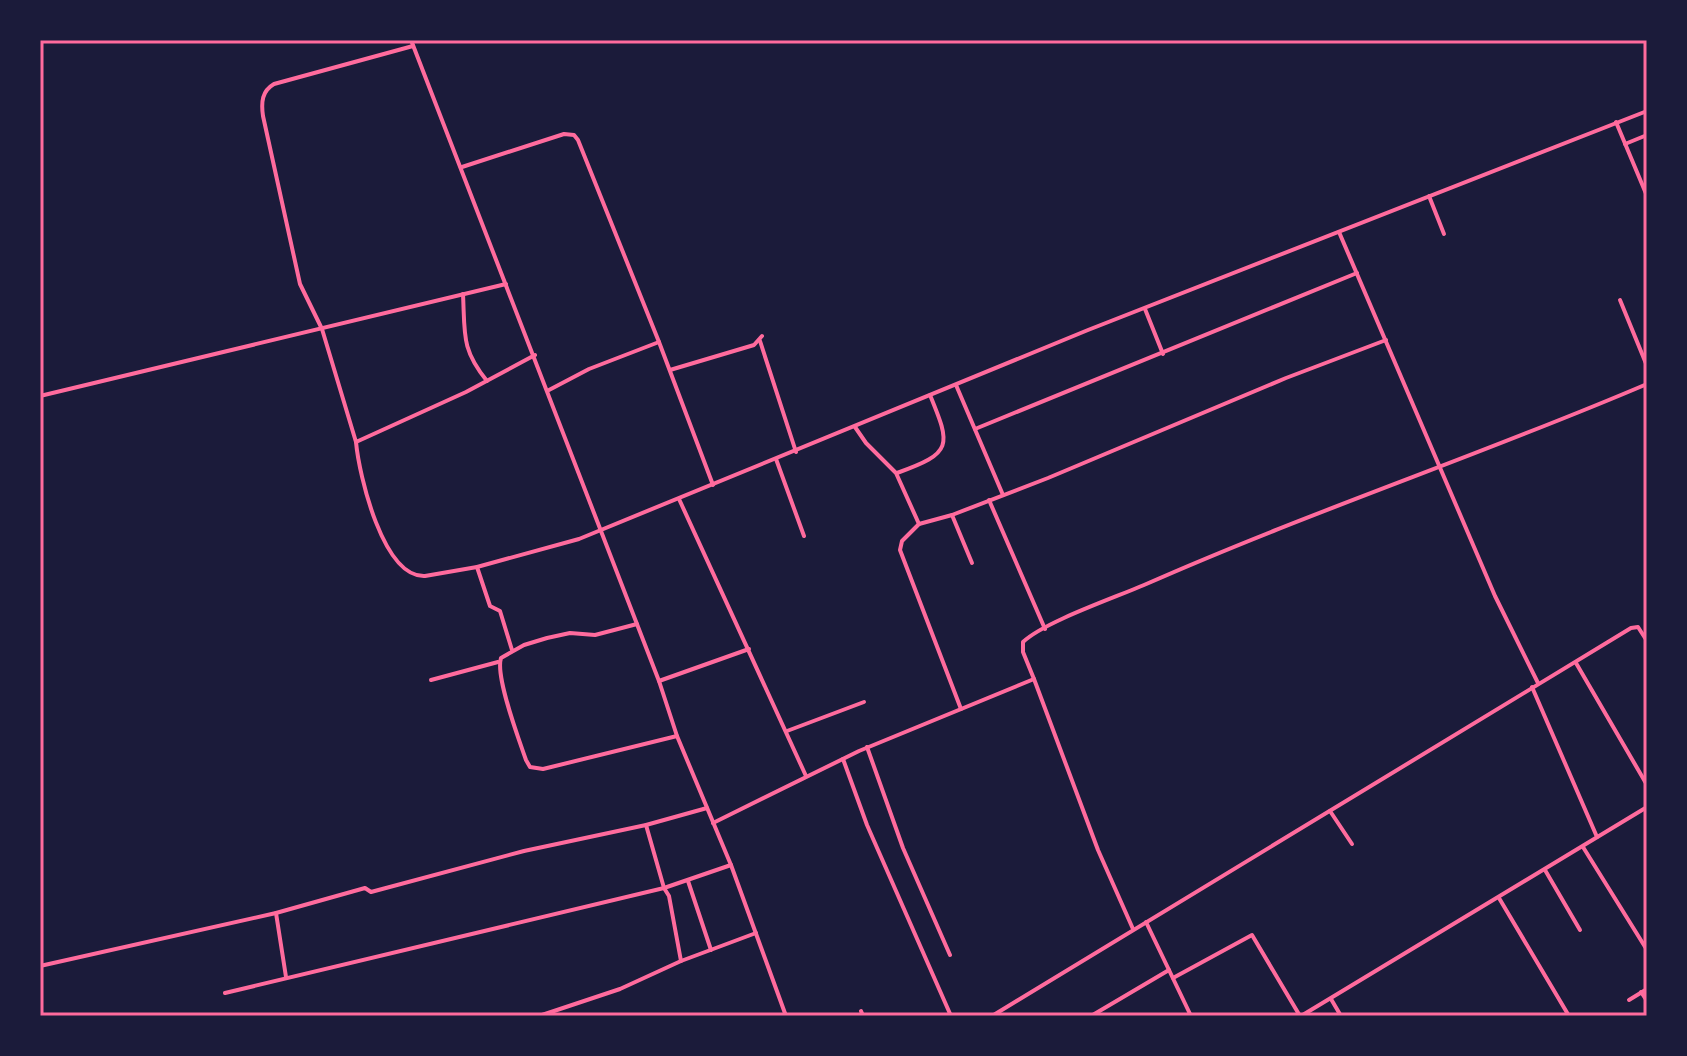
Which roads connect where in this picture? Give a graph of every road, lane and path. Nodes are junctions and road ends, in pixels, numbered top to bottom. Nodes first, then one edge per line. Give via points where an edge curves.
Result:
1 (412, 43) edge
2 (1647, 111) edge
3 (1616, 122) junction
4 (1646, 135) edge
5 (1647, 142) edge
6 (1625, 144) junction
7 (462, 167) junction
8 (1429, 196) junction
9 (1647, 196) edge
10 (1339, 232) junction
11 (1444, 234) dead end
12 (1357, 273) junction
13 (506, 284) junction
14 (463, 294) junction
15 (1620, 300) dead end
16 (1145, 309) junction
17 (322, 329) junction
18 (1386, 340) junction
19 (659, 342) junction
20 (1163, 354) junction
21 (535, 355) junction
22 (1647, 366) edge
23 (670, 370) junction
24 (487, 381) junction
25 (1647, 384) edge
26 (956, 385) junction
27 (548, 390) junction
28 (930, 395) junction
29 (40, 396) edge
30 (855, 427) junction
31 (975, 429) junction
32 (356, 442) junction
33 (796, 452) junction
34 (776, 459) junction
35 (1440, 465) junction
36 (896, 473) junction
37 (713, 485) junction
38 (1003, 495) junction
39 (679, 499) junction
40 (989, 500) junction
41 (952, 515) junction
42 (919, 524) junction
43 (600, 530) junction
44 (804, 536) dead end
45 (972, 563) dead end
46 (477, 567) junction
47 (637, 624) junction
48 (1045, 629) junction
49 (1647, 641) edge
50 (749, 649) junction
51 (512, 650) junction
52 (499, 662) junction
53 (1575, 662) junction
54 (1034, 679) junction
55 (431, 680) dead end
56 (659, 681) junction
57 (1538, 683) junction
58 (1532, 687) junction
59 (864, 702) dead end
60 (961, 710) junction
61 (787, 731) junction
62 (677, 736) junction
63 (867, 747) junction
64 (843, 759) junction
65 (806, 776) junction
66 (1647, 785) edge
67 (1647, 807) edge
68 (707, 808) junction
69 (1330, 811) junction
70 (713, 823) junction
71 (647, 828) junction
72 (1597, 837) junction
73 (1352, 844) dead end
74 (1583, 847) junction
75 (731, 865) junction
76 (1545, 870) junction
77 (688, 881) junction
78 (664, 888) junction
79 (1499, 898) junction
80 (276, 913) junction
81 (1146, 922) junction
82 (1133, 929) junction
83 (1580, 930) dead end
84 (756, 933) junction
85 (711, 950) junction
86 (1647, 950) edge
87 (950, 955) dead end
88 (681, 961) junction
89 (40, 966) edge
90 (1169, 970) junction
91 (286, 977) junction
92 (1173, 978) junction
93 (1644, 991) edge
94 (225, 993) dead end
95 (1331, 999) junction
96 (1629, 1000) dead end
97 (1647, 1001) edge
98 (539, 1016) edge
99 (786, 1016) edge
100 (951, 1016) edge
101 (992, 1016) edge
102 (1091, 1016) edge
103 (1191, 1016) edge
104 (1301, 1016) edge
105 (1341, 1016) edge
106 (1569, 1016) edge

1 - 7 street
1 - 17 street via 274,84 262,100 300,284
2 - 3 street
3 - 6 street
3 - 8 street
4 - 5 street
4 - 6 street
6 - 9 street
7 - 13 street
7 - 19 street via 574,135
8 - 10 street
8 - 11 street
10 - 12 street
10 - 16 street
12 - 18 street
12 - 20 street
13 - 14 street
13 - 21 street
14 - 17 street
14 - 24 street via 467,351
15 - 22 street
16 - 20 street
16 - 26 street
17 - 29 street
17 - 32 street
18 - 35 street
18 - 38 street
19 - 23 street
19 - 27 street
20 - 31 street
21 - 24 street
21 - 27 street
23 - 33 street via 761,338
23 - 37 street
24 - 32 street
25 - 35 street
26 - 28 street
26 - 31 street
27 - 43 street
28 - 30 street
28 - 36 street via 945,434 941,451
30 - 33 street
30 - 36 street
31 - 38 street
32 - 46 street via 382,539 406,572 425,576
33 - 34 street
34 - 37 street
34 - 44 street
35 - 48 street via 1225,549
35 - 57 street
36 - 42 street
37 - 39 street
38 - 40 street
39 - 43 street
39 - 50 street
40 - 41 street
40 - 48 street
41 - 42 street
41 - 45 street
42 - 60 street via 900,550
43 - 46 street
43 - 47 street
46 - 51 street via 490,606 500,611
47 - 51 street via 595,635 564,634
47 - 56 street
48 - 54 street via 1023,642
49 - 53 street via 1635,626
50 - 56 street
50 - 61 street
51 - 52 street
52 - 55 street
52 - 62 street via 521,747 533,768
53 - 57 street
53 - 66 street
54 - 60 street
54 - 82 street
56 - 62 street
57 - 58 street
58 - 69 street
58 - 72 street
59 - 61 street
60 - 63 street
61 - 65 street
62 - 68 street
63 - 64 street
63 - 87 street
64 - 65 street
64 - 100 street
65 - 70 street
67 - 72 street
68 - 70 street
68 - 71 street
69 - 73 street
69 - 81 street
70 - 75 street
71 - 78 street
71 - 80 street via 524,851
72 - 74 street
74 - 76 street
74 - 86 street
75 - 77 street
75 - 84 street
76 - 79 street
76 - 83 street
77 - 78 street
77 - 85 street
78 - 88 street
78 - 91 street
79 - 95 street
79 - 106 street
80 - 89 street
80 - 91 street
81 - 82 street
81 - 90 street
82 - 101 street
84 - 85 street
84 - 99 street
85 - 88 street
88 - 98 street via 620,989
90 - 92 street
90 - 102 street
91 - 94 street
92 - 103 street
92 - 104 street via 1252,935
93 - 96 street
93 - 97 street
95 - 104 street
95 - 105 street

